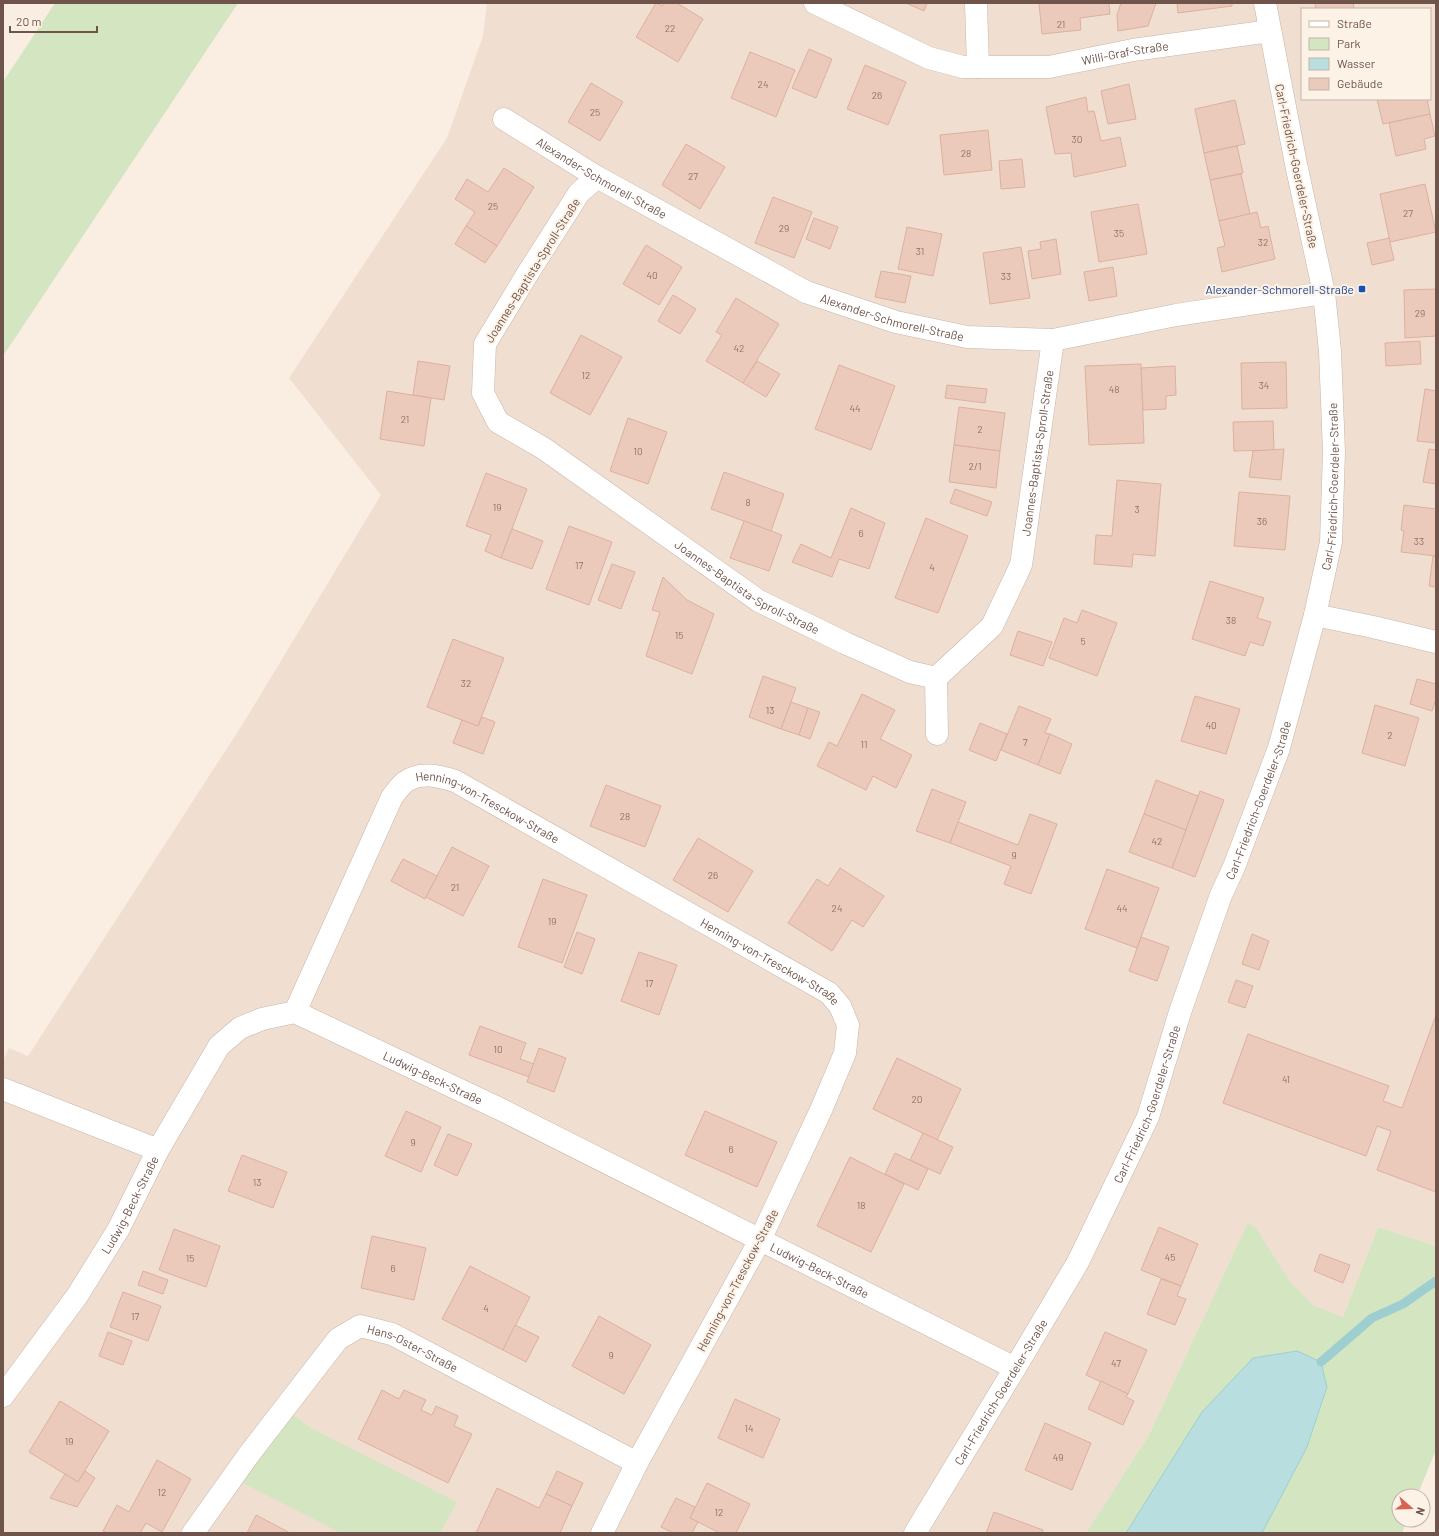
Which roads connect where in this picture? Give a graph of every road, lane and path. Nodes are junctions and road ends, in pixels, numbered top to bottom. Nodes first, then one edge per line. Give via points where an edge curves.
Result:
1 (815, 3) edge
2 (976, 3) edge
3 (1265, 3) edge
4 (1270, 31) junction
5 (978, 67) junction
6 (504, 119) dead end
7 (597, 177) junction
8 (1324, 293) junction
9 (1053, 340) junction
10 (1315, 615) junction
11 (1436, 642) edge
12 (936, 678) junction
13 (937, 734) dead end
14 (295, 1012) junction
15 (3, 1089) edge
16 (158, 1150) junction
17 (760, 1240) junction
18 (1015, 1368) junction
19 (3, 1396) edge
20 (637, 1462) junction
21 (193, 1533) edge
22 (602, 1533) edge
23 (915, 1533) edge

1 - 5 street, Willi-Graf-Straße via 929,58 963,67
2 - 5 street
3 - 4 street, Carl-Friedrich-Goerdeler-Straße
4 - 5 street, Willi-Graf-Straße via 1133,50 1048,67
4 - 8 street, Carl-Friedrich-Goerdeler-Straße
6 - 7 street, Alexander-Schmorell-Straße
7 - 9 street, Alexander-Schmorell-Straße via 806,292 896,322 960,335
7 - 12 street, Joannes-Baptista-Sproll-Straße via 580,193 485,344 483,393 498,422 543,448 759,601 910,672
8 - 9 street, Alexander-Schmorell-Straße via 1176,315
8 - 10 street, Carl-Friedrich-Goerdeler-Straße via 1330,351 1333,496 1331,542
9 - 12 street, Joannes-Baptista-Sproll-Straße via 1021,565 992,626
10 - 11 street
10 - 18 street, Carl-Friedrich-Goerdeler-Straße via 1279,748 1221,895 1180,1012 1148,1117 1078,1262
12 - 13 street
14 - 16 street, Ludwig-Beck-Straße via 262,1019 240,1028 220,1046
14 - 17 street, Ludwig-Beck-Straße via 500,1109
14 - 17 street, Henning-von-Tresckow-Straße via 392,796 405,782 418,776 436,776 455,781 829,993 840,1006 848,1025 845,1053
15 - 16 street
16 - 19 street, Ludwig-Beck-Straße via 118,1230 81,1289
17 - 18 street, Ludwig-Beck-Straße
17 - 20 street, Henning-von-Tresckow-Straße
18 - 23 street, Carl-Friedrich-Goerdeler-Straße
20 - 21 street, Hans-Oster-Straße via 392,1334 360,1326 338,1339 250,1453
20 - 22 street, Henning-von-Tresckow-Straße

